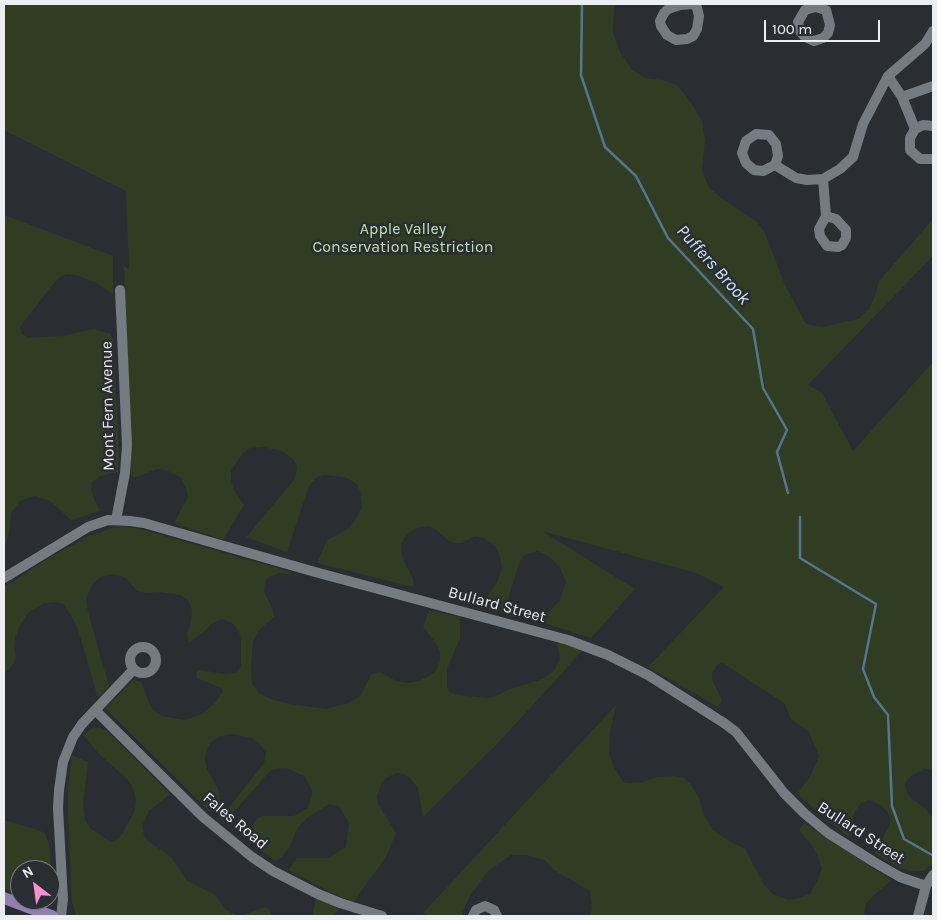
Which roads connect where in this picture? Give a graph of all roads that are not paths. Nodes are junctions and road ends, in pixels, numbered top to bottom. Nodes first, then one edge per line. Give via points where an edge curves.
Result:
1 (933, 31) edge
2 (888, 76) junction
3 (933, 86) edge
4 (902, 97) junction
5 (933, 126) edge
6 (915, 128) junction
7 (933, 159) edge
8 (775, 165) dead end
9 (823, 179) junction
10 (826, 216) dead end
11 (120, 290) dead end
12 (116, 520) junction
13 (4, 578) edge
14 (134, 669) dead end
15 (95, 710) junction
16 (933, 875) edge
17 (926, 886) junction
18 (4, 898) edge
19 (52, 916) edge
20 (62, 916) edge
21 (382, 916) edge
22 (473, 916) edge
23 (497, 916) edge
24 (918, 916) edge

1 - 2 street via 925,44
2 - 4 street
2 - 9 street via 863,124 853,157
3 - 4 street
4 - 6 street
5 - 6 street
6 - 7 street via 910,138 910,150 920,159
8 - 9 street via 796,178
9 - 10 street
11 - 12 street, Mont Fern Avenue via 127,445
12 - 13 street, Bullard Street via 77,532
12 - 17 street, Bullard Street via 144,523 561,638 608,655 648,675 736,732 784,793 828,832 900,877
14 - 15 street
15 - 20 street via 70,743 60,777
15 - 21 street, Fales Road via 203,816 252,857 318,894
16 - 17 street
17 - 24 street
18 - 19 main road
22 - 23 street via 476,910 485,906 494,910

